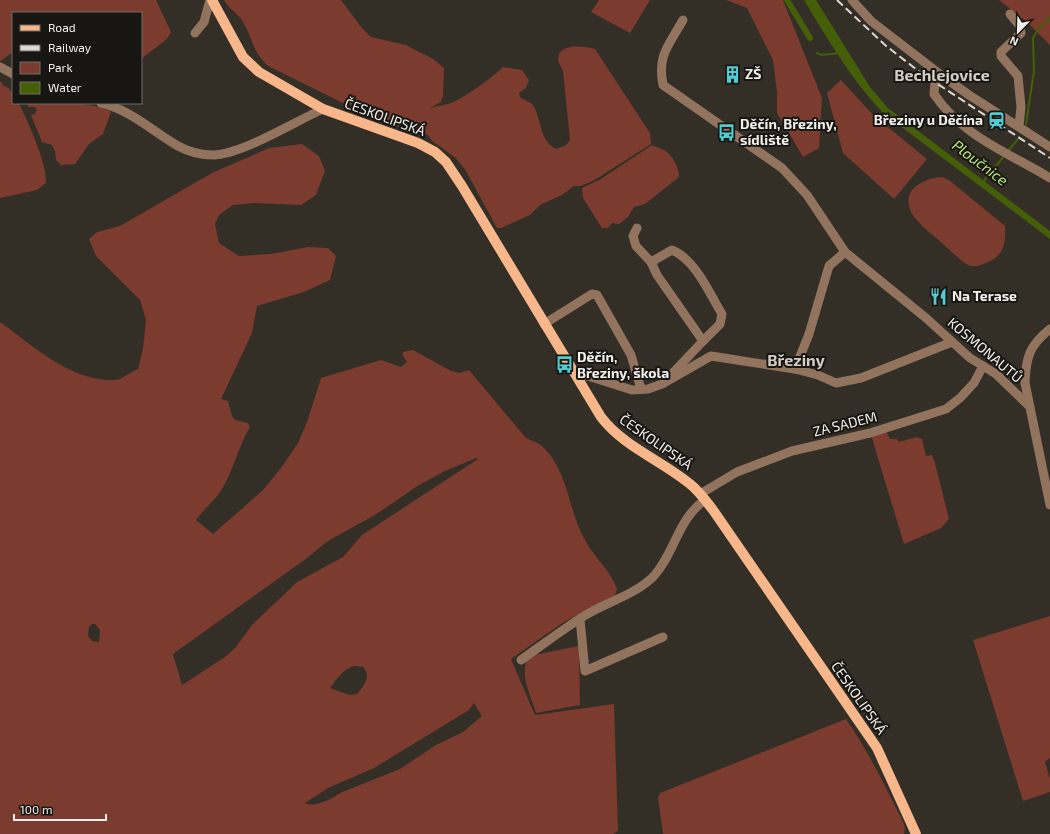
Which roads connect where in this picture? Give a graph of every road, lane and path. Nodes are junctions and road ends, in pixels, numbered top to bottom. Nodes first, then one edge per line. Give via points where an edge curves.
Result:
1 (211, 0) edge
2 (852, 0) edge
3 (1010, 14) dead end
4 (683, 20) dead end
5 (195, 33) dead end
6 (0, 67) edge
7 (12, 73) edge
8 (941, 75) junction
9 (105, 104) edge
10 (322, 109) junction
11 (1019, 126) junction
12 (1050, 147) edge
13 (1050, 178) edge
14 (637, 228) dead end
15 (845, 252) junction
16 (651, 262) junction
17 (544, 324) junction
18 (1050, 329) edge
19 (704, 340) junction
20 (952, 342) junction
21 (983, 366) junction
22 (795, 369) junction
23 (576, 375) junction
24 (1025, 383) junction
25 (662, 384) junction
26 (641, 389) junction
27 (1011, 389) junction
28 (1028, 405) junction
29 (702, 497) junction
30 (1050, 506) edge
31 (580, 619) junction
32 (663, 637) dead end
33 (521, 660) dead end
34 (916, 834) edge

1 - 5 street via 204,22
1 - 10 main road, ČESKOLIPSKÁ via 243,58 259,72
2 - 8 street via 871,21
3 - 11 street via 1020,26 1021,32 1001,52 1001,56 1018,76 1021,107
4 - 15 street, KOSMONAUTŮ via 662,56 660,70 663,85 782,168 807,195
6 - 7 street
8 - 11 street
8 - 13 street via 934,88 934,94 960,123 1006,155
9 - 10 street via 145,122 178,146 194,153 214,155 248,146
10 - 17 main road, ČESKOLIPSKÁ via 418,142 446,162
11 - 12 street
14 - 16 street via 633,236 636,246
15 - 20 street, KOSMONAUTŮ
15 - 22 street via 830,266
16 - 19 street via 656,275
16 - 19 street via 672,250 680,253 694,268 722,314 720,324
17 - 23 main road, ČESKOLIPSKÁ
17 - 26 street via 575,303 592,294 597,295 631,355
18 - 24 street via 1031,347
19 - 25 street
20 - 21 street, KOSMONAUTŮ
20 - 22 street via 861,378 836,383
21 - 27 street, KOSMONAUTŮ via 996,374
21 - 29 street, ZA SADEM via 974,384 946,409 870,433 792,451 737,472
22 - 25 street via 711,356
23 - 26 street via 588,376 632,390
23 - 29 main road, ČESKOLIPSKÁ via 609,428 679,476
24 - 27 street
24 - 28 street
25 - 26 street
27 - 28 street, KOSMONAUTŮ
28 - 30 street
29 - 31 street, ZA SADEM via 654,576 639,588
29 - 34 main road, ČESKOLIPSKÁ via 876,748
31 - 32 street via 585,671
31 - 33 street, ZA SADEM

